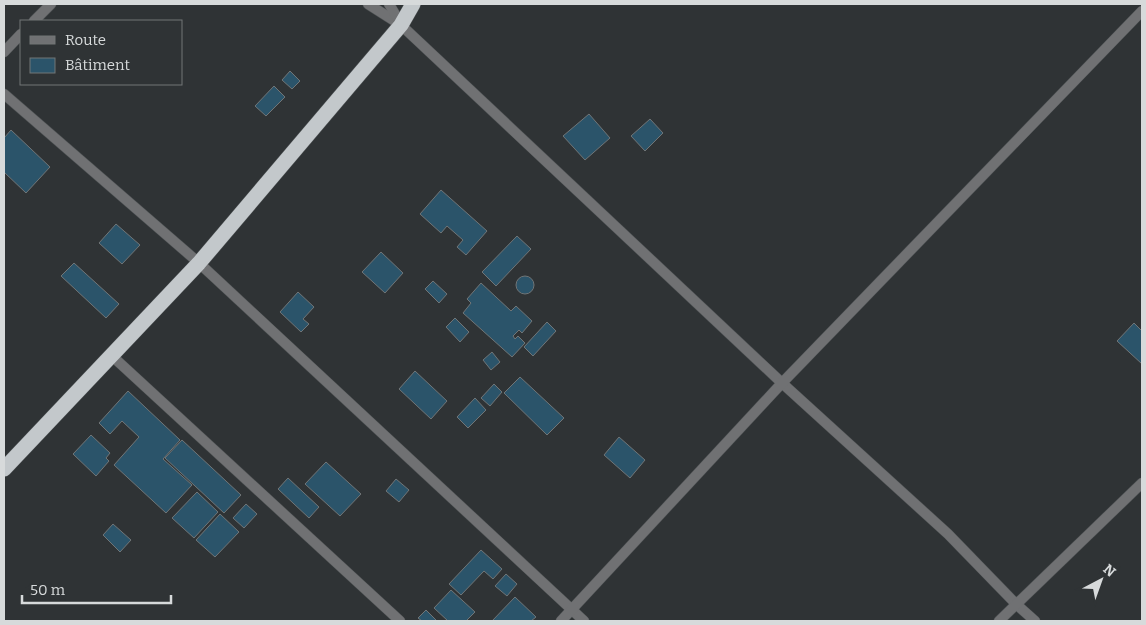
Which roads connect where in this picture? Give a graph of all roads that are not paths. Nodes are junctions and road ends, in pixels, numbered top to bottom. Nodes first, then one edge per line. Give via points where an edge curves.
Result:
1 (51, 4) edge
2 (368, 4) edge
3 (389, 4) edge
4 (414, 4) edge
5 (1142, 11) edge
6 (35, 20) edge
7 (401, 25) junction
8 (20, 35) edge
9 (4, 52) edge
10 (4, 94) edge
11 (199, 263) junction
12 (111, 355) junction
13 (782, 383) junction
14 (4, 467) edge
15 (1142, 483) edge
16 (1016, 604) junction
17 (572, 609) junction
18 (400, 621) edge
19 (561, 621) edge
20 (584, 621) edge
21 (1000, 621) edge
22 (1035, 621) edge

1 - 6 street
2 - 7 street
3 - 7 street
4 - 7 highway
5 - 13 street
7 - 11 highway
7 - 13 street
8 - 9 street
10 - 11 street
11 - 12 highway
11 - 17 street
12 - 14 highway
12 - 18 street
13 - 16 street via 948,534
13 - 17 street
15 - 16 street
16 - 21 street
16 - 22 street
17 - 19 street
17 - 20 street

